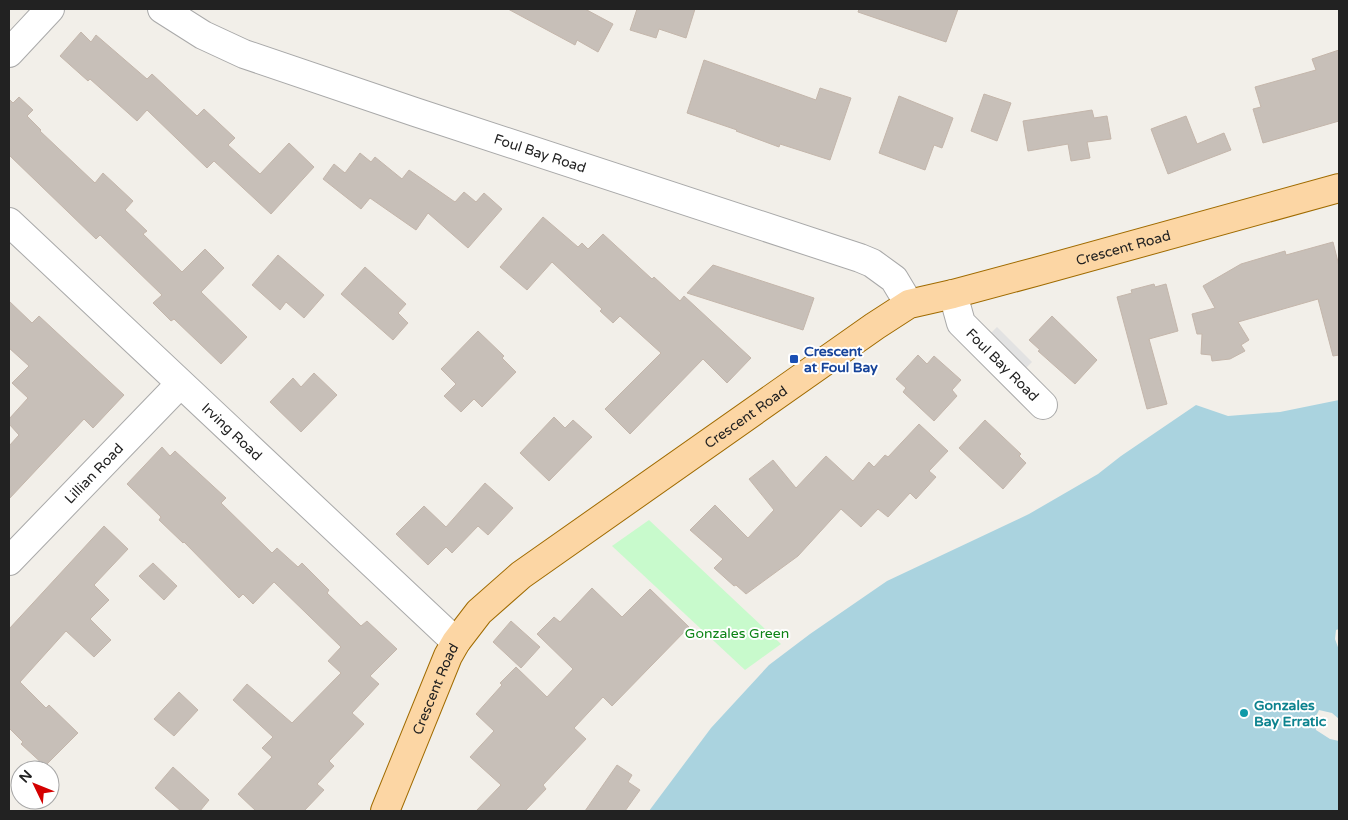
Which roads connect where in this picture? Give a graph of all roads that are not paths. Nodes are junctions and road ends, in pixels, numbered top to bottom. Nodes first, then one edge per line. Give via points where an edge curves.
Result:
1 (50, 9) edge
2 (162, 9) edge
3 (9, 53) edge
4 (1339, 188) edge
5 (9, 222) edge
6 (953, 294) junction
7 (909, 304) junction
8 (180, 384) junction
9 (1043, 405) dead end
10 (9, 560) edge
11 (456, 642) junction
12 (385, 811) edge

1 - 3 street
2 - 7 street, Foul Bay Road via 203,35 244,54 860,258 894,278
4 - 6 main road, Crescent Road
5 - 8 street, Irving Road
6 - 7 main road, Crescent Road
6 - 9 street, Foul Bay Road via 961,323
7 - 11 main road, Crescent Road via 522,575 479,612
8 - 10 street, Lillian Road
8 - 11 street, Irving Road
11 - 12 main road, Crescent Road

